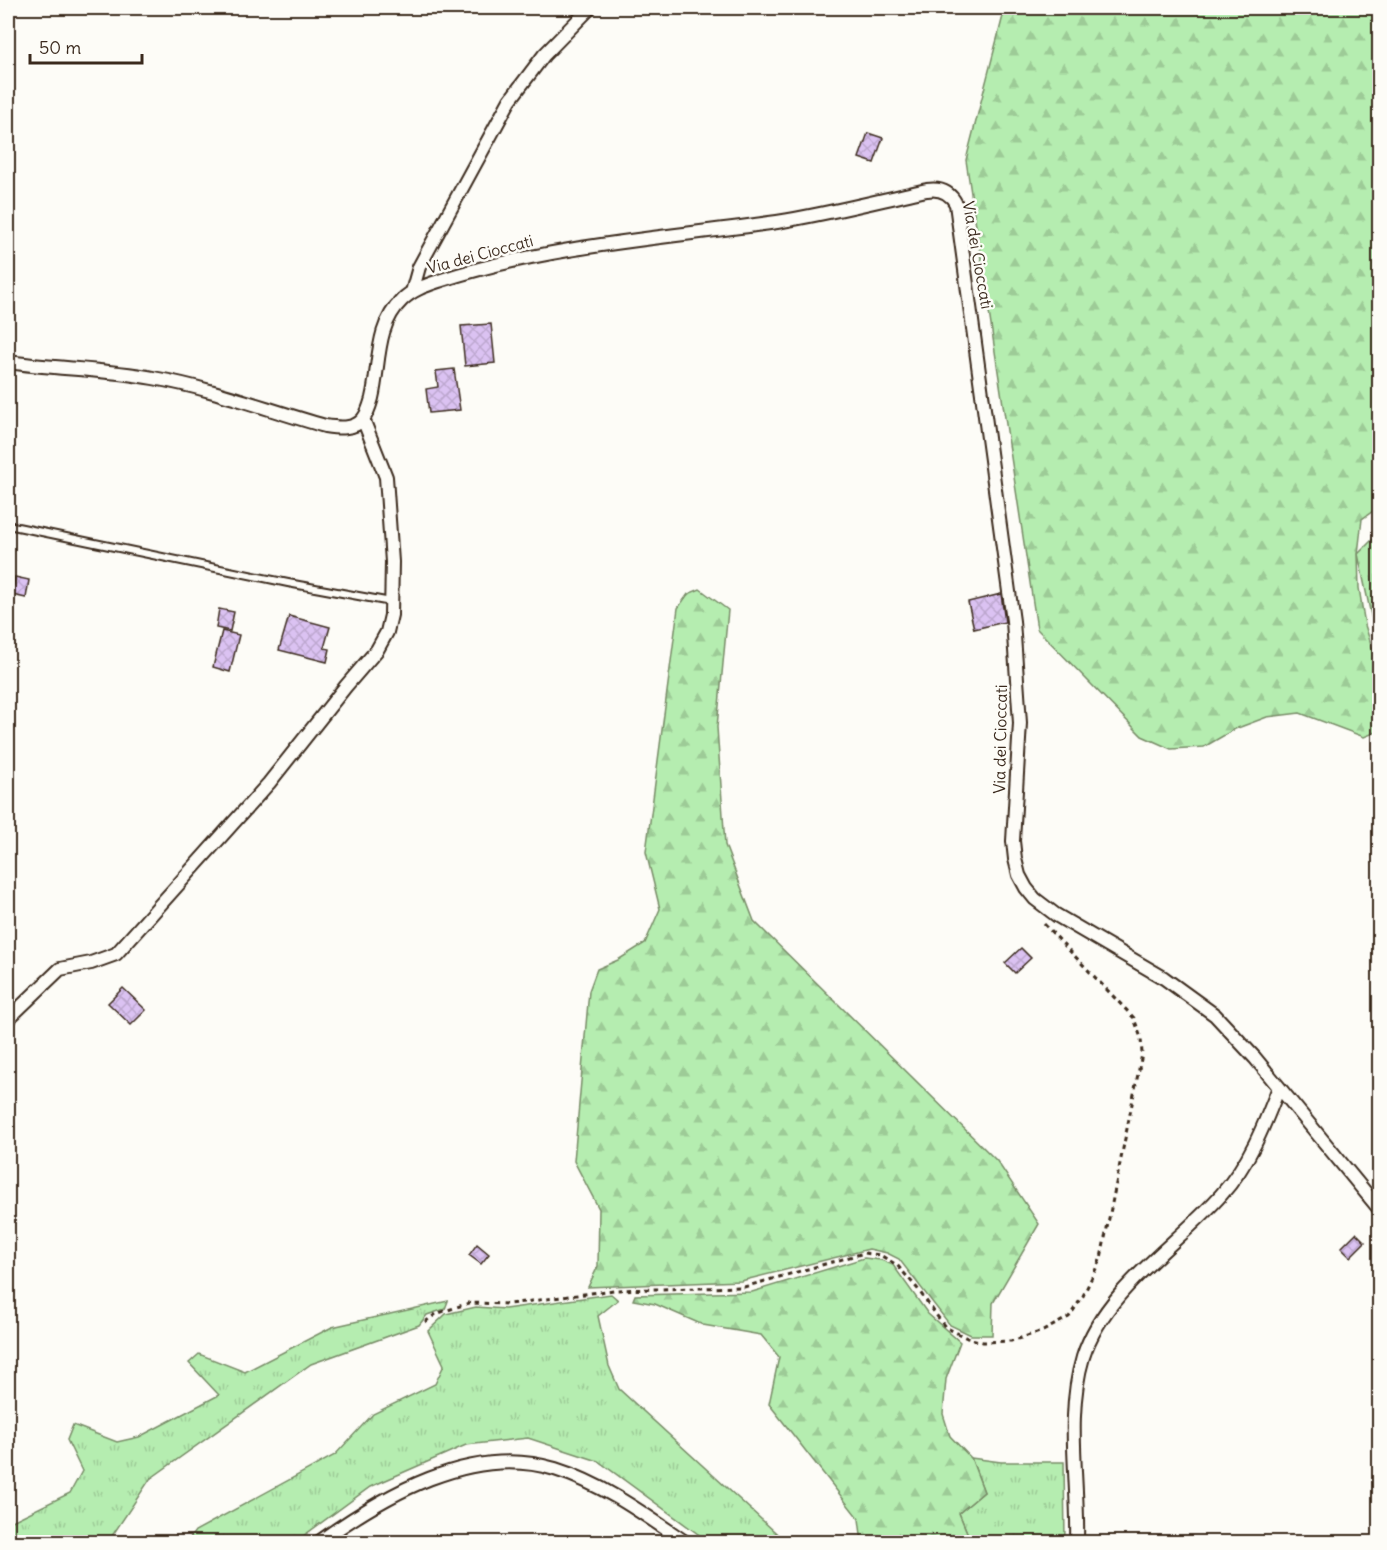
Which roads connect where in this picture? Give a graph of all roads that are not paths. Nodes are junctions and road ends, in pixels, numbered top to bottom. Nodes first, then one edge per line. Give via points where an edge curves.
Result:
1 (590, 8) edge
2 (412, 292) junction
3 (8, 362) edge
4 (363, 419) junction
5 (8, 525) edge
6 (391, 602) junction
7 (8, 1019) edge
8 (1279, 1087) junction
9 (1380, 1210) edge
10 (319, 1542) edge
11 (686, 1542) edge
12 (1077, 1542) edge

1 - 2 street via 544,55 510,100 419,267
2 - 4 street, Via dei Cioccati via 397,305 386,324 373,394
2 - 8 street, Via dei Cioccati via 468,272 567,250 795,219 927,190 942,190 950,195 956,204 1013,621 1020,723 1013,832 1016,867 1026,888 1047,909 1164,978 1215,1015
3 - 4 street via 156,378 331,427 350,427
4 - 6 street via 386,477
5 - 6 lane
6 - 7 street via 387,632 377,650 269,783 116,954 60,969
8 - 9 street, Via dei Cioccati
8 - 12 street via 1257,1142 1236,1177 1123,1292 1087,1347 1074,1414
10 - 11 street via 381,1501 424,1480 466,1468 512,1463 554,1468 587,1481

